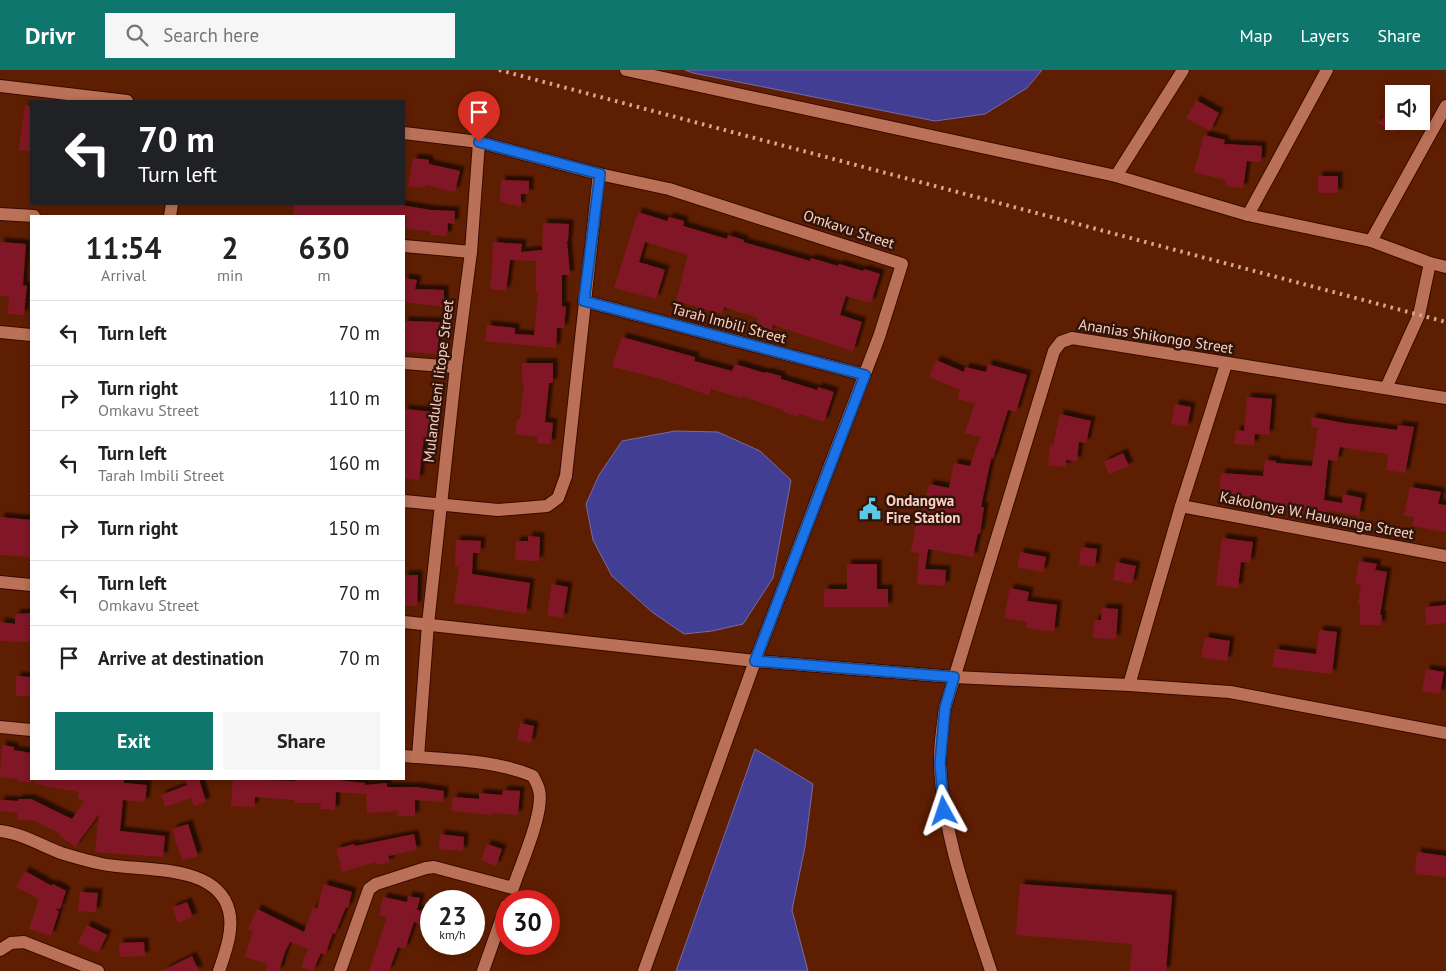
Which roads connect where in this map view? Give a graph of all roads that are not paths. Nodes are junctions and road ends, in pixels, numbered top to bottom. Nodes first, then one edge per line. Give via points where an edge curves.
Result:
1 (626, 70) edge
2 (1183, 70) edge
3 (1327, 70) edge
4 (0, 86) edge
5 (119, 100) edge
6 (1446, 106) edge
7 (405, 133) edge
8 (479, 142) junction
9 (600, 174) junction
10 (1116, 176) junction
11 (0, 214) edge
12 (1248, 215) junction
13 (30, 216) edge
14 (1371, 240) junction
15 (405, 246) edge
16 (470, 252) junction
17 (1430, 263) junction
18 (1446, 267) edge
19 (584, 301) junction
20 (0, 332) edge
21 (30, 335) edge
22 (405, 362) edge
23 (1226, 364) junction
24 (456, 367) junction
25 (865, 375) junction
26 (1386, 388) junction
27 (1446, 398) edge
28 (405, 501) edge
29 (440, 504) junction
30 (1181, 506) junction
31 (1446, 556) edge
32 (0, 582) edge
33 (30, 584) edge
34 (405, 622) edge
35 (428, 624) junction
36 (755, 661) junction
37 (954, 677) junction
38 (1129, 685) junction
39 (0, 727) edge
40 (30, 730) edge
41 (1446, 732) edge
42 (405, 756) edge
43 (418, 757) junction
44 (0, 831) edge
45 (512, 888) joint
46 (495, 937) edge
47 (0, 950) edge
48 (98, 971) edge
49 (220, 971) edge
50 (340, 971) edge
51 (483, 971) edge
52 (644, 971) edge
53 (991, 971) edge

1 - 10 street
2 - 10 street
3 - 12 street
4 - 5 street
6 - 14 street
7 - 8 street, Omkavu Street
8 - 9 street, Omkavu Street
8 - 16 street, Mulanduleni Iitope Street
9 - 19 street
9 - 25 street, Omkavu Street via 669,189 902,264
10 - 12 street
11 - 13 street
12 - 14 street
14 - 17 street
15 - 16 street
16 - 24 street, Mulanduleni Iitope Street
17 - 18 street
17 - 26 street via 1419,315
19 - 25 street, Tarah Imbili Street
19 - 29 street via 566,476 558,498 546,506 498,510
20 - 21 street
22 - 24 street
23 - 26 street, Ananias Shikongo Street
23 - 30 street
23 - 37 street, Ananias Shikongo Street via 1072,338 1061,342 1054,351
24 - 29 street, Mulanduleni Iitope Street
25 - 36 street, Omkavu Street
26 - 27 street, Ananias Shikongo Street
28 - 29 street
29 - 35 street, Mulanduleni Iitope Street
30 - 31 street, Kakolonya W. Hauwanga Street
30 - 38 street
32 - 33 street
34 - 35 street
35 - 36 street
35 - 43 street, Mulanduleni Iitope Street
36 - 37 street
36 - 52 street, Omkavu Street
37 - 38 street
37 - 53 street, Ananias Shikongo Street via 945,708 940,763 944,811 957,865
38 - 41 street via 1230,692
39 - 40 street
42 - 43 street
43 - 45 street via 469,761 533,776 540,804
44 - 49 street via 102,864 190,875 211,884 224,898 230,912 229,937
45 - 50 street via 434,867 376,884 369,889
46 - 51 street
47 - 48 street via 11,943 24,942

